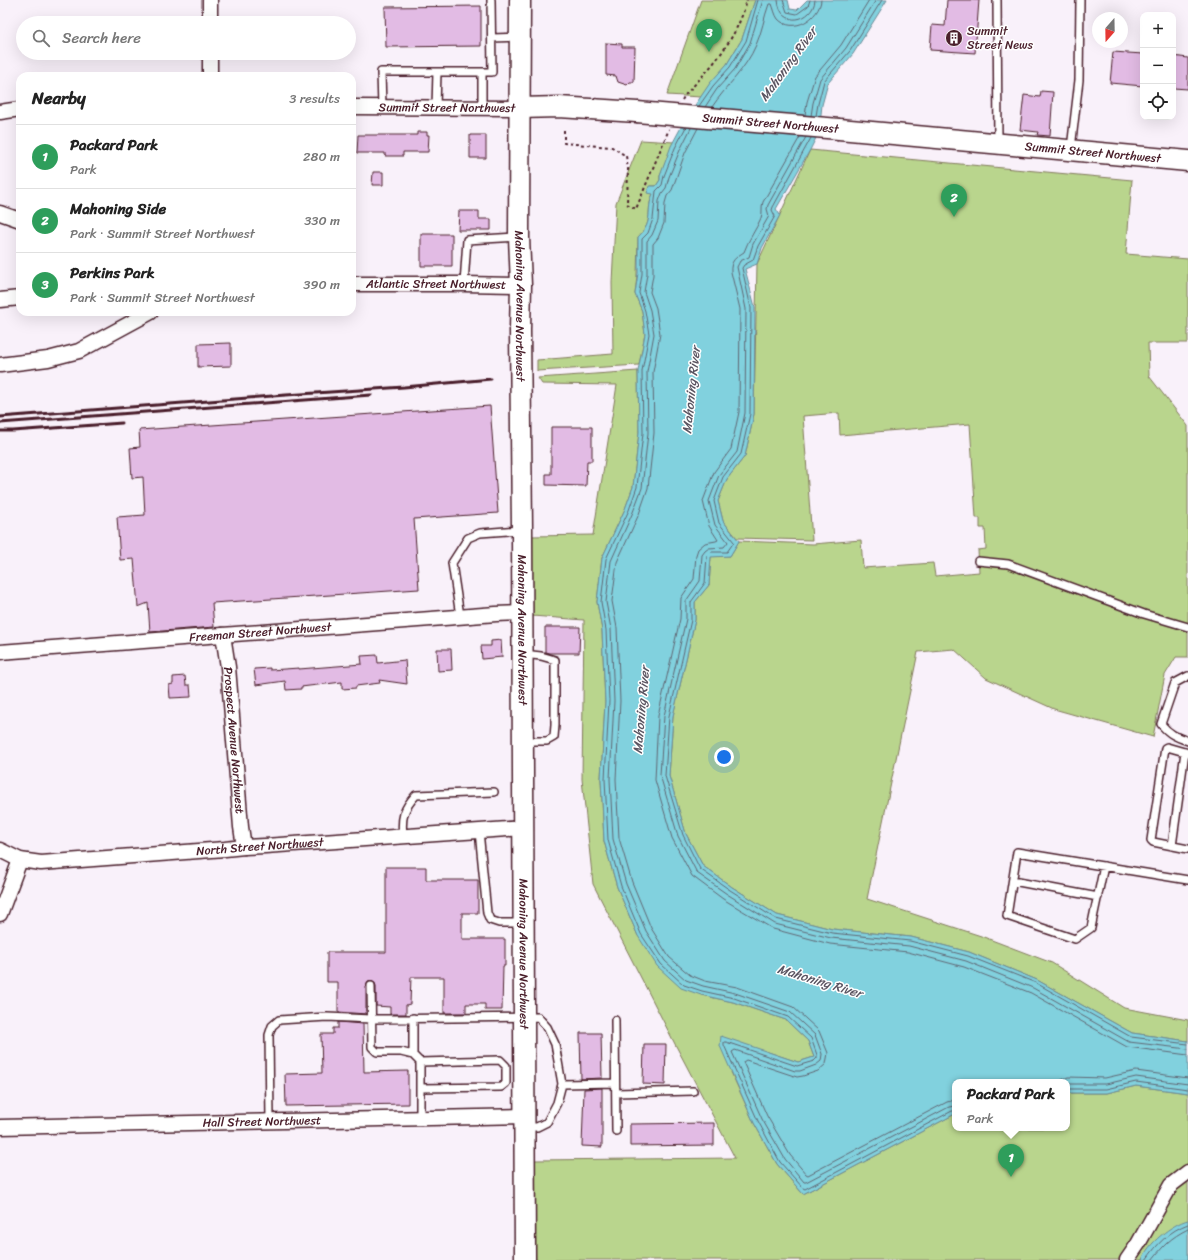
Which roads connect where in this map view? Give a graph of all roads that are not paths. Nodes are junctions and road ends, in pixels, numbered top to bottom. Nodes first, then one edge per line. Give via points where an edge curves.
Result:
1 (210, 0) edge
2 (491, 0) edge
3 (520, 0) edge
4 (997, 0) edge
5 (1080, 0) edge
6 (210, 16) edge
7 (520, 37) junction
8 (492, 38) junction
9 (210, 60) edge
10 (210, 72) edge
11 (437, 72) junction
12 (482, 72) junction
13 (356, 107) edge
14 (382, 107) junction
15 (436, 107) junction
16 (482, 107) junction
17 (520, 108) junction
18 (16, 110) edge
19 (0, 112) edge
20 (998, 144) junction
21 (1072, 151) junction
22 (1188, 161) edge
23 (0, 213) edge
24 (16, 219) edge
25 (519, 237) junction
26 (356, 284) edge
27 (464, 284) junction
28 (521, 285) junction
29 (16, 298) edge
30 (0, 300) edge
31 (143, 316) edge
32 (0, 365) edge
33 (522, 530) junction
34 (978, 561) dead end
35 (521, 613) junction
36 (460, 616) junction
37 (1188, 627) edge
38 (224, 635) junction
39 (0, 652) edge
40 (522, 654) junction
41 (1188, 676) edge
42 (522, 741) junction
43 (1188, 741) edge
44 (1186, 753) edge
45 (494, 792) dead end
46 (523, 828) junction
47 (479, 831) junction
48 (403, 836) junction
49 (1172, 846) junction
50 (244, 847) junction
51 (1188, 849) edge
52 (0, 850) edge
53 (20, 860) junction
54 (1104, 866) junction
55 (1188, 880) edge
56 (1013, 881) junction
57 (1098, 898) junction
58 (0, 914) edge
59 (523, 923) junction
60 (371, 986) dead end
61 (523, 1017) junction
62 (413, 1018) junction
63 (371, 1019) junction
64 (615, 1020) dead end
65 (413, 1055) junction
66 (420, 1062) junction
67 (515, 1075) junction
68 (616, 1083) junction
69 (562, 1084) junction
70 (420, 1088) junction
71 (692, 1092) dead end
72 (616, 1093) junction
73 (420, 1118) junction
74 (270, 1121) junction
75 (524, 1121) junction
76 (0, 1127) edge
77 (616, 1131) dead end
78 (1188, 1172) edge
79 (525, 1260) edge
80 (1127, 1260) edge

1 - 6 street
2 - 8 lane
3 - 7 main road, Mahoning Avenue Northwest
4 - 20 lane
5 - 21 lane via 1079,80
7 - 8 lane
7 - 17 main road, Mahoning Avenue Northwest
8 - 12 lane via 492,72
9 - 10 street
11 - 12 lane
11 - 14 lane via 381,72
11 - 15 lane
12 - 16 lane
13 - 14 street, Summit Street Northwest
14 - 15 street, Summit Street Northwest
15 - 16 street, Summit Street Northwest
16 - 17 street, Summit Street Northwest
17 - 20 main road, Summit Street Northwest, bridge via 559,107 637,112
17 - 25 main road, Mahoning Avenue Northwest
18 - 19 street
20 - 21 main road, Summit Street Northwest
21 - 22 main road, Summit Street Northwest
23 - 24 street
25 - 27 lane via 467,240
25 - 28 main road, Mahoning Avenue Northwest
26 - 27 street, Atlantic Street Northwest
27 - 28 street, Atlantic Street Northwest
28 - 33 main road, Mahoning Avenue Northwest
29 - 30 street
31 - 32 street via 79,351 48,359
33 - 35 main road, Mahoning Avenue Northwest
33 - 36 lane via 480,533 468,538 452,563
34 - 37 lane via 1008,564 1144,614
35 - 36 street, Freeman Street Northwest
35 - 40 main road, Mahoning Avenue Northwest
36 - 38 street, Freeman Street Northwest
38 - 39 street, Freeman Street Northwest
38 - 50 street, Prospect Avenue Northwest
40 - 42 main road, Mahoning Avenue Northwest
40 - 42 lane via 555,660 555,725 554,737
41 - 43 lane via 1175,683 1161,724 1175,737
42 - 46 main road, Mahoning Avenue Northwest
44 - 49 lane
44 - 49 lane via 1165,748 1151,840
45 - 48 lane via 416,795 408,804 401,821
46 - 47 street, North Street Northwest
46 - 59 main road, Mahoning Avenue Northwest
47 - 48 street, North Street Northwest
47 - 59 lane via 487,913 490,920 499,923
48 - 50 street, North Street Northwest
49 - 51 lane
50 - 53 street, North Street Northwest via 42,863
52 - 53 street, North Street Northwest
53 - 58 street
54 - 55 lane
54 - 56 lane via 1018,852
54 - 57 lane
56 - 57 lane
56 - 57 lane via 1008,916 1075,940 1091,928
59 - 61 main road, Mahoning Avenue Northwest
60 - 63 lane
61 - 62 lane
61 - 67 main road, Mahoning Avenue Northwest
61 - 69 lane via 538,1017 547,1027 555,1044
62 - 63 lane
62 - 65 lane
63 - 65 lane via 372,1047 377,1052
63 - 74 lane via 327,1017 279,1020 272,1026 269,1035
64 - 68 lane
65 - 66 lane
66 - 67 lane via 500,1060
66 - 70 lane
67 - 70 lane via 502,1088
67 - 75 main road, Mahoning Avenue Northwest
68 - 69 lane
68 - 72 lane
69 - 75 lane via 557,1103 547,1122 537,1126
70 - 73 lane
71 - 72 lane
72 - 77 lane
73 - 74 street, Hall Street Northwest
73 - 75 street, Hall Street Northwest
74 - 76 street, Hall Street Northwest
75 - 79 main road, Mahoning Avenue Northwest
78 - 80 street via 1171,1185

